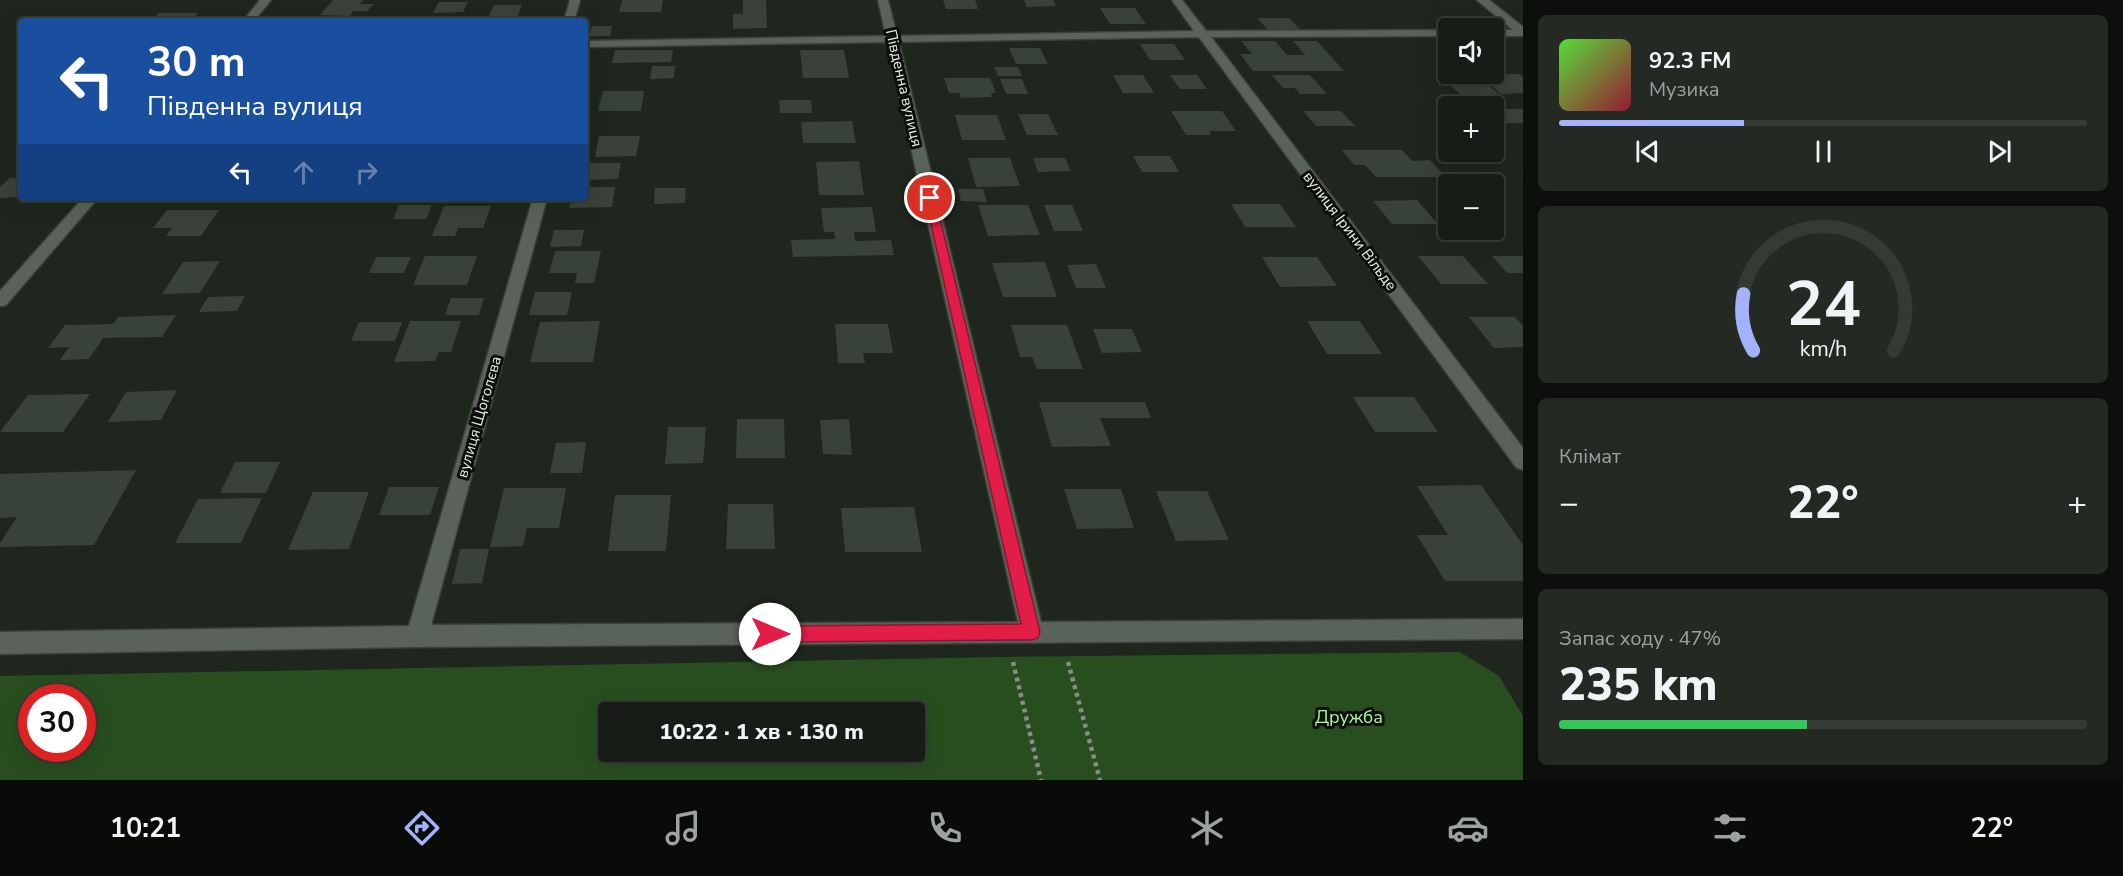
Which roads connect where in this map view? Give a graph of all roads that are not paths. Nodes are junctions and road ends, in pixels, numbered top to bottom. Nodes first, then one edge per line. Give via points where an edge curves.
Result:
1 (266, 0) edge
2 (575, 0) edge
3 (884, 0) edge
4 (1177, 0) edge
5 (1482, 0) edge
6 (251, 18) edge
7 (570, 18) edge
8 (1523, 32) edge
9 (1438, 33) edge
10 (1504, 33) edge
11 (1202, 34) junction
12 (892, 39) junction
13 (588, 44) edge
14 (88, 201) edge
15 (539, 201) edge
16 (0, 301) edge
17 (1523, 462) edge
18 (1523, 629) edge
19 (1032, 632) junction
20 (417, 636) junction
21 (0, 643) edge

1 - 6 street
2 - 7 street
3 - 12 street, Південна вулиця
4 - 11 street, вулиця Ірини Вільде
5 - 8 street
8 - 10 street
9 - 11 street
11 - 12 street
11 - 17 street, вулиця Ірини Вільде
12 - 13 street
12 - 19 street, Південна вулиця
14 - 16 street
15 - 20 street, вулиця Щоголєва
18 - 19 street
19 - 20 street
20 - 21 street

